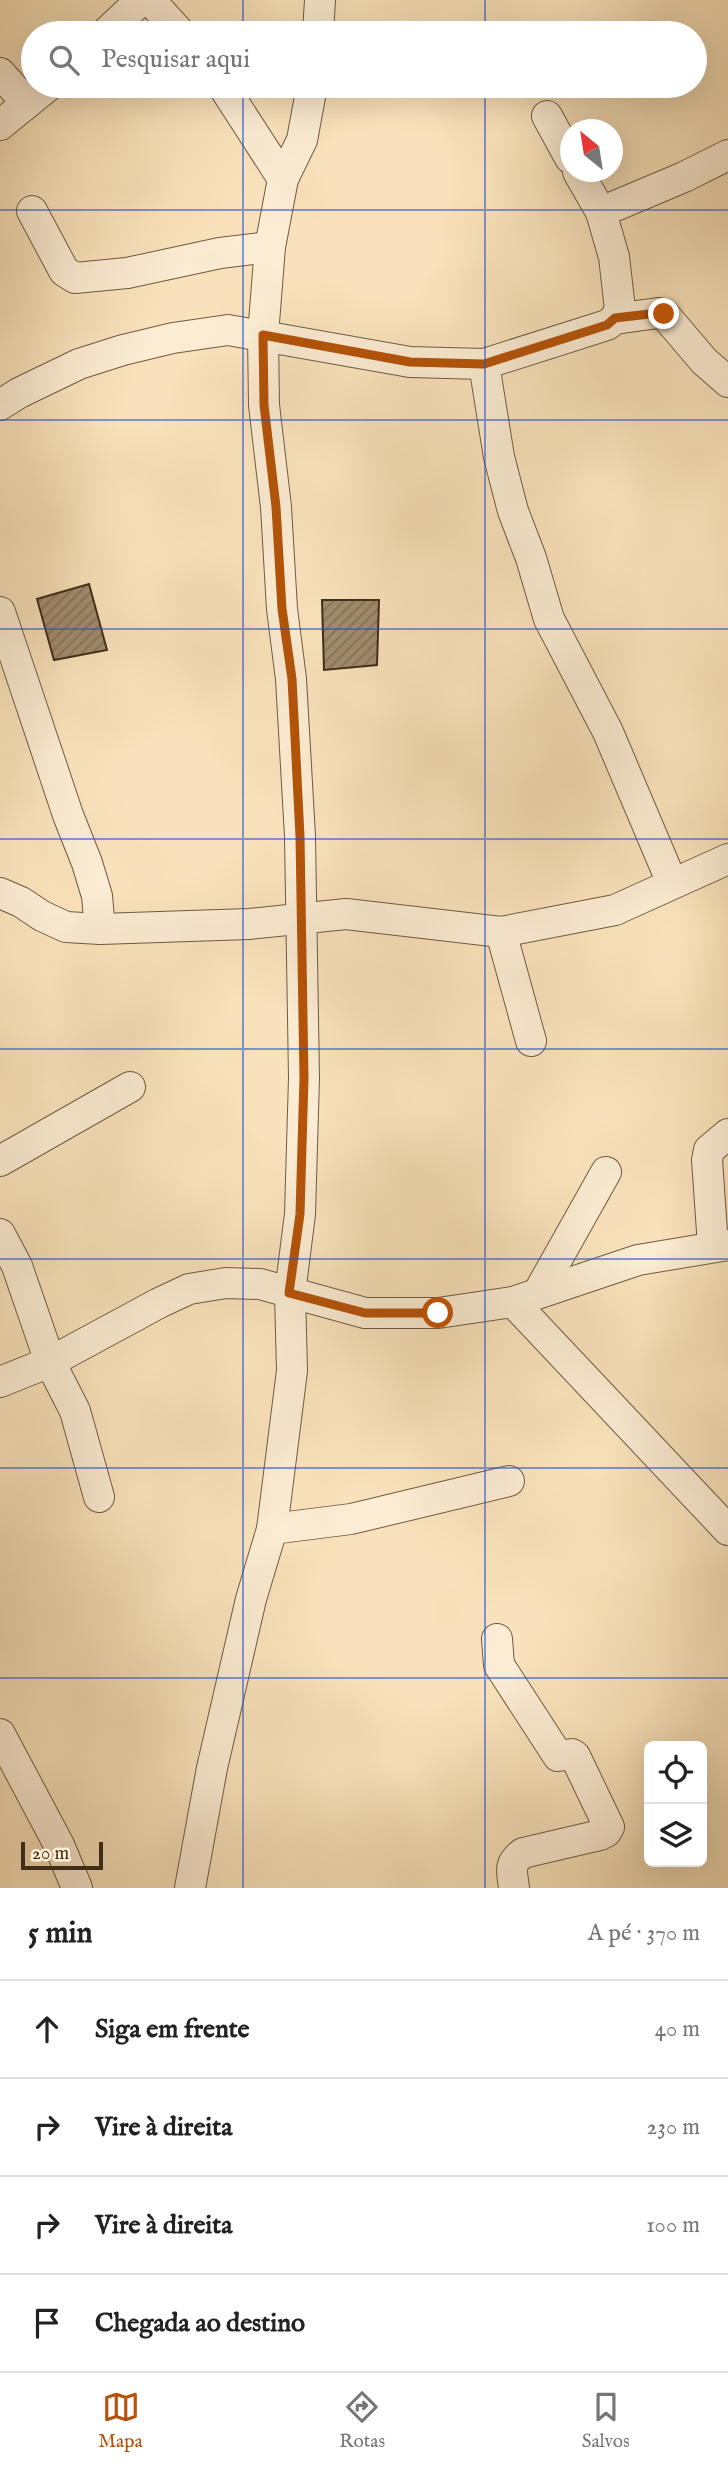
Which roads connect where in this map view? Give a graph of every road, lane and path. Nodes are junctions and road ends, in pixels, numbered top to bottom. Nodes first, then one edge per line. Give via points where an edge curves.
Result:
1 (141, 0) edge
2 (150, 0) edge
3 (320, 0) edge
4 (119, 21) edge
5 (169, 21) edge
6 (319, 21) edge
7 (0, 73) edge
8 (21, 85) edge
9 (33, 98) edge
10 (231, 98) edge
11 (310, 98) edge
12 (547, 116) dead end
13 (0, 125) edge
14 (560, 140) edge
15 (728, 155) edge
16 (283, 179) junction
17 (584, 182) edge
18 (32, 211) dead end
19 (601, 212) junction
20 (270, 247) junction
21 (615, 318) junction
22 (263, 335) junction
23 (484, 364) junction
24 (728, 382) edge
25 (0, 405) edge
26 (0, 612) edge
27 (728, 859) edge
28 (673, 883) junction
29 (0, 894) edge
30 (300, 917) junction
31 (100, 929) junction
32 (501, 932) junction
33 (531, 1041) dead end
34 (130, 1087) dead end
35 (728, 1134) edge
36 (0, 1161) edge
37 (606, 1172) dead end
38 (0, 1234) edge
39 (721, 1245) edge
40 (289, 1293) junction
41 (525, 1297) junction
42 (50, 1362) junction
43 (0, 1382) edge
44 (509, 1481) dead end
45 (99, 1497) dead end
46 (272, 1529) junction
47 (728, 1530) edge
48 (497, 1639) dead end
49 (0, 1734) edge
50 (77, 1888) edge
51 (190, 1888) edge
52 (514, 1888) edge

1 - 4 street
2 - 5 street
3 - 6 street
7 - 8 street
9 - 13 street
10 - 16 street
11 - 16 street via 302,140
12 - 14 street
15 - 19 street
16 - 20 street
17 - 19 street
18 - 20 street via 64,271 75,278
19 - 21 street via 616,270 620,309
20 - 22 street
21 - 23 street via 607,325
21 - 24 street via 664,314
22 - 23 street via 410,362
22 - 25 street via 228,330 123,350 79,364
22 - 30 street via 264,405 292,679
23 - 28 street via 499,457 549,619 608,732
26 - 31 street via 88,863
27 - 28 street
28 - 32 street via 615,910
29 - 31 street via 66,927
30 - 31 street via 249,924
30 - 32 street via 346,914
30 - 40 street via 304,1078 300,1214
32 - 33 street
34 - 36 street
35 - 39 street via 709,1150 707,1160
37 - 41 street
38 - 42 street via 17,1266
39 - 41 street via 638,1260
40 - 41 street via 365,1313 438,1313
40 - 42 street via 237,1283 189,1289
40 - 46 street via 292,1371
41 - 47 street
42 - 43 street
42 - 45 street via 75,1411
44 - 46 street via 351,1519
46 - 51 street via 212,1768
48 - 52 street via 499,1665 511,1688 558,1756 575,1756 609,1827 600,1835 523,1853 511,1868
49 - 50 street

